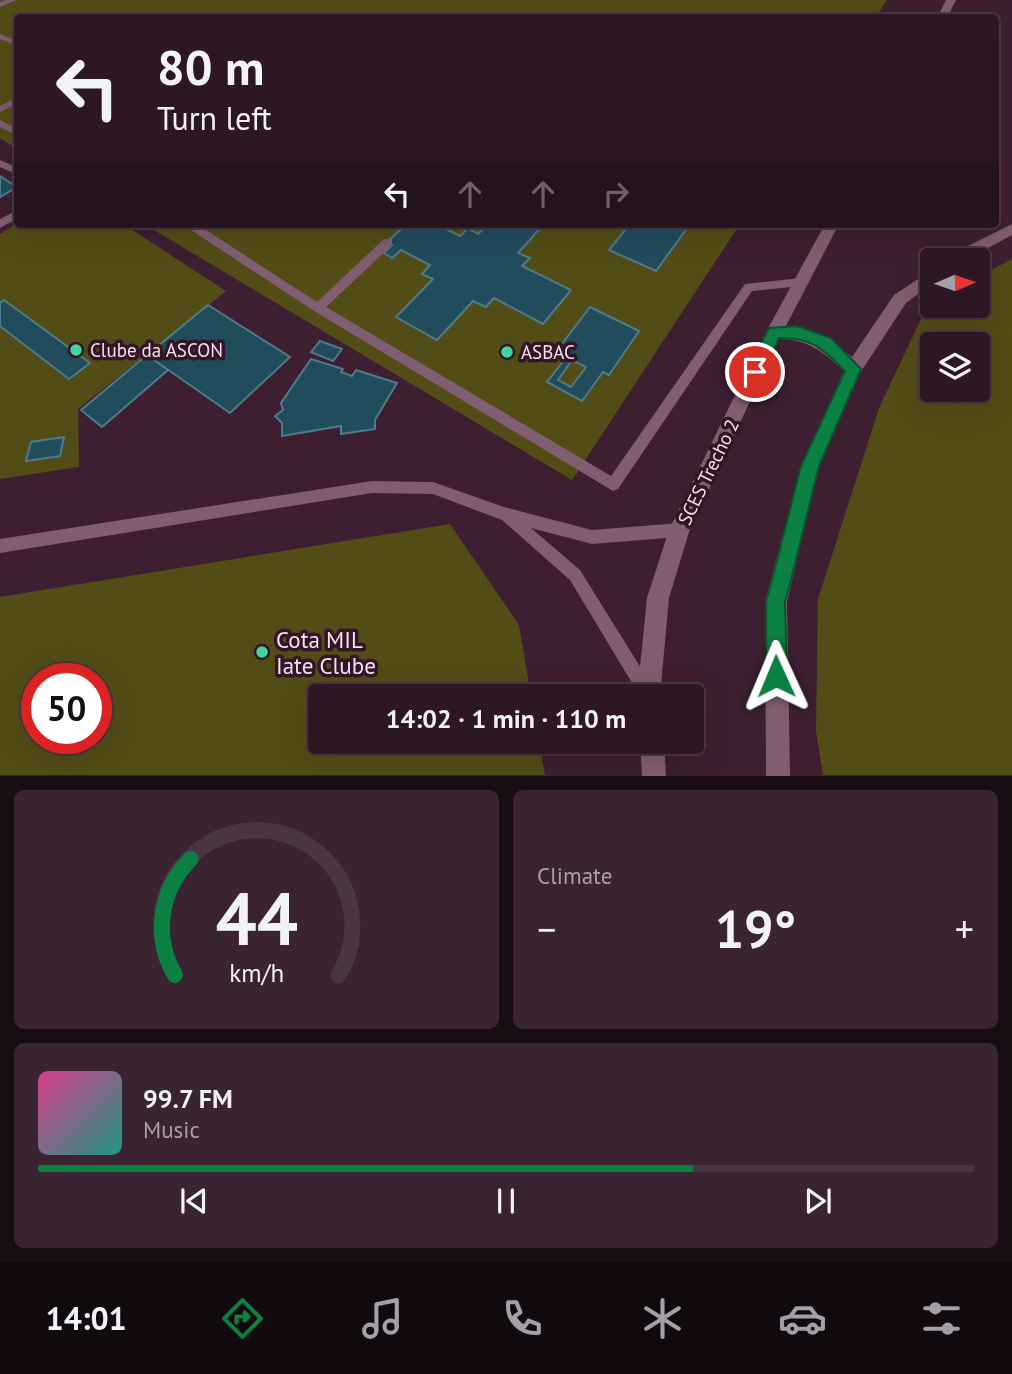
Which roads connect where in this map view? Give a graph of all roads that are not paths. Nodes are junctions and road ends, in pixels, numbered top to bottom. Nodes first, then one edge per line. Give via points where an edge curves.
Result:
1 (10, 0) edge
2 (0, 5) edge
3 (204, 228) edge
4 (830, 228) edge
5 (1012, 229) edge
6 (388, 242) dead end
7 (976, 248) edge
8 (801, 282) junction
9 (920, 285) edge
10 (318, 308) junction
11 (774, 332) junction
12 (853, 369) junction
13 (504, 514) junction
14 (679, 530) junction
15 (0, 546) edge
16 (642, 684) edge
17 (650, 684) edge
18 (653, 754) edge
19 (654, 775) edge
20 (778, 775) edge

1 - 2 lane
3 - 10 lane
4 - 8 main road, SCES Trecho 2
5 - 7 main road
6 - 10 lane
8 - 10 lane via 749,287 613,485
8 - 11 main road, SCES Trecho 2
9 - 12 main road via 901,299
11 - 12 main road via 797,331 825,342
11 - 14 main road, SCES Trecho 2
12 - 20 main road via 810,466 776,602
13 - 14 lane via 592,537
13 - 15 lane via 433,488 372,487
13 - 16 lane via 575,575
14 - 17 main road, SCES Trecho 2 via 658,598
18 - 19 main road

